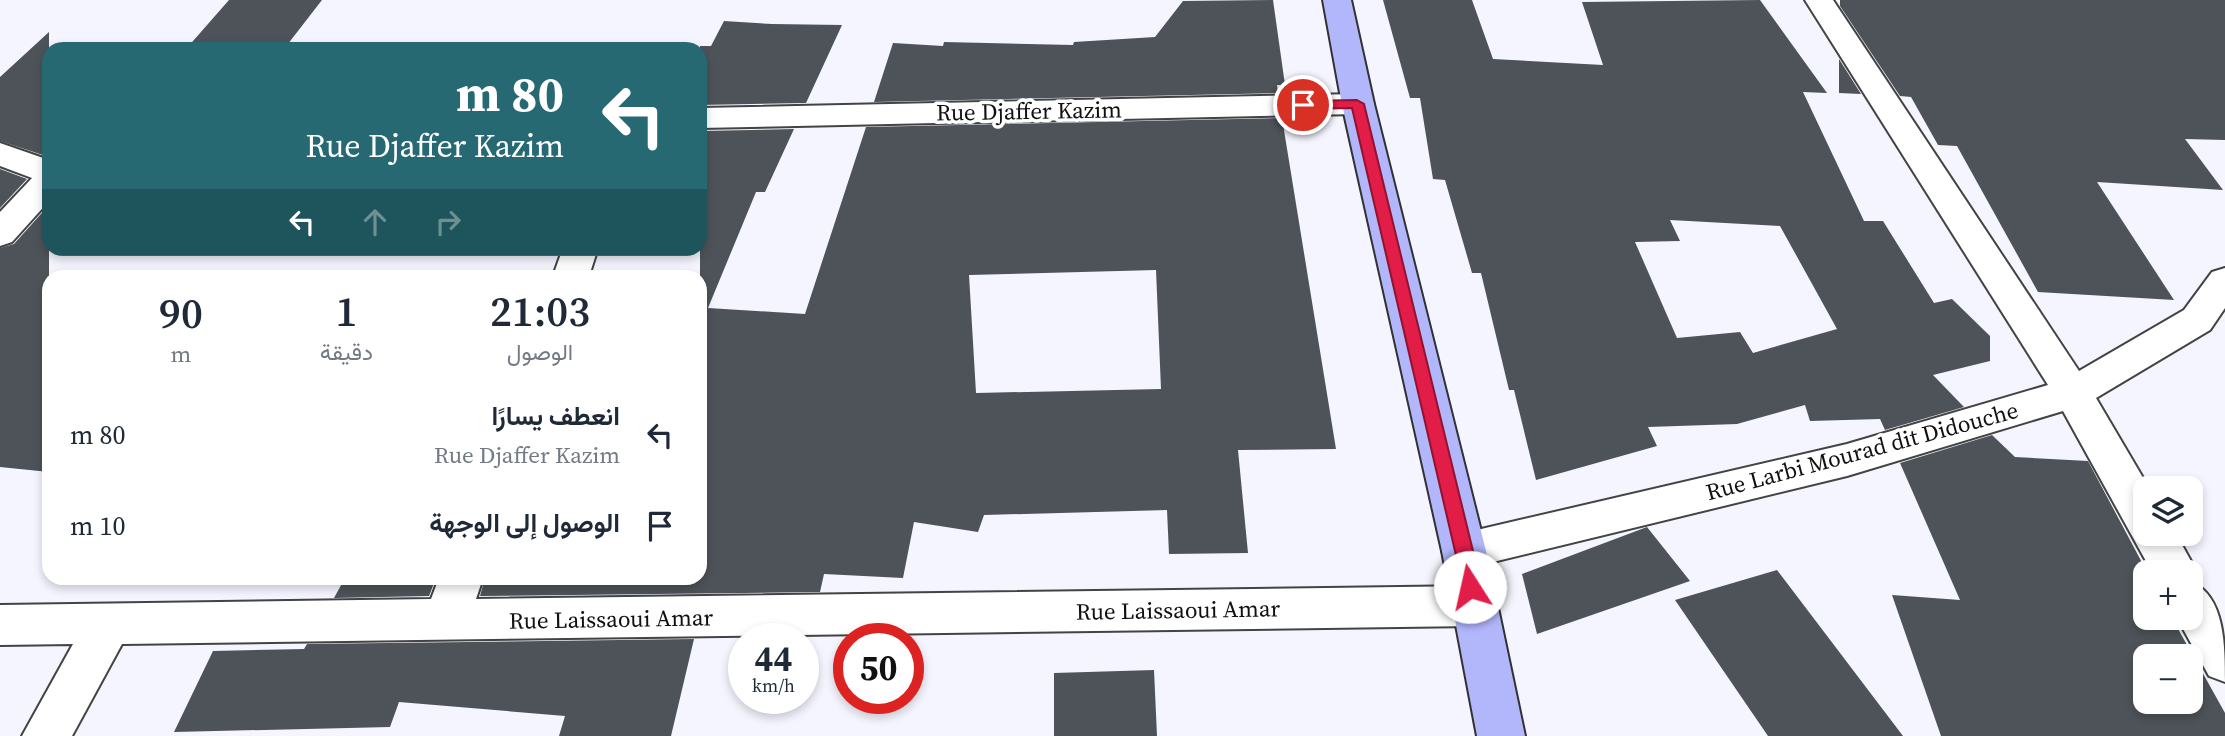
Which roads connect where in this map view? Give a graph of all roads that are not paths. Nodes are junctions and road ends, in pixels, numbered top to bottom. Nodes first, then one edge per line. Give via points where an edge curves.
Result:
1 (1337, 0) edge
2 (1819, 0) edge
3 (1357, 104) junction
4 (707, 118) edge
5 (0, 154) edge
6 (42, 169) edge
7 (42, 188) edge
8 (0, 234) edge
9 (2225, 281) edge
10 (2073, 393) junction
11 (2133, 498) edge
12 (1464, 551) junction
13 (458, 585) edge
14 (1474, 606) junction
15 (445, 621) junction
16 (110, 622) junction
17 (2203, 622) edge
18 (0, 625) edge
19 (2225, 661) edge
20 (46, 736) edge
21 (1501, 736) edge

1 - 3 main road
2 - 10 street
3 - 4 street, Rue Djaffer Kazim
3 - 12 main road
5 - 6 street
7 - 8 street
9 - 10 street, Rue Larbi Mourad dit Didouche via 2197,320
10 - 11 street
10 - 12 street, Rue Larbi Mourad dit Didouche via 1847,460
12 - 14 main road
13 - 15 street
14 - 15 street, Rue Laissaoui Amar
14 - 21 main road
15 - 16 street, Rue Laissaoui Amar
16 - 18 street, Rue Laissaoui Amar
16 - 20 street
17 - 19 street

